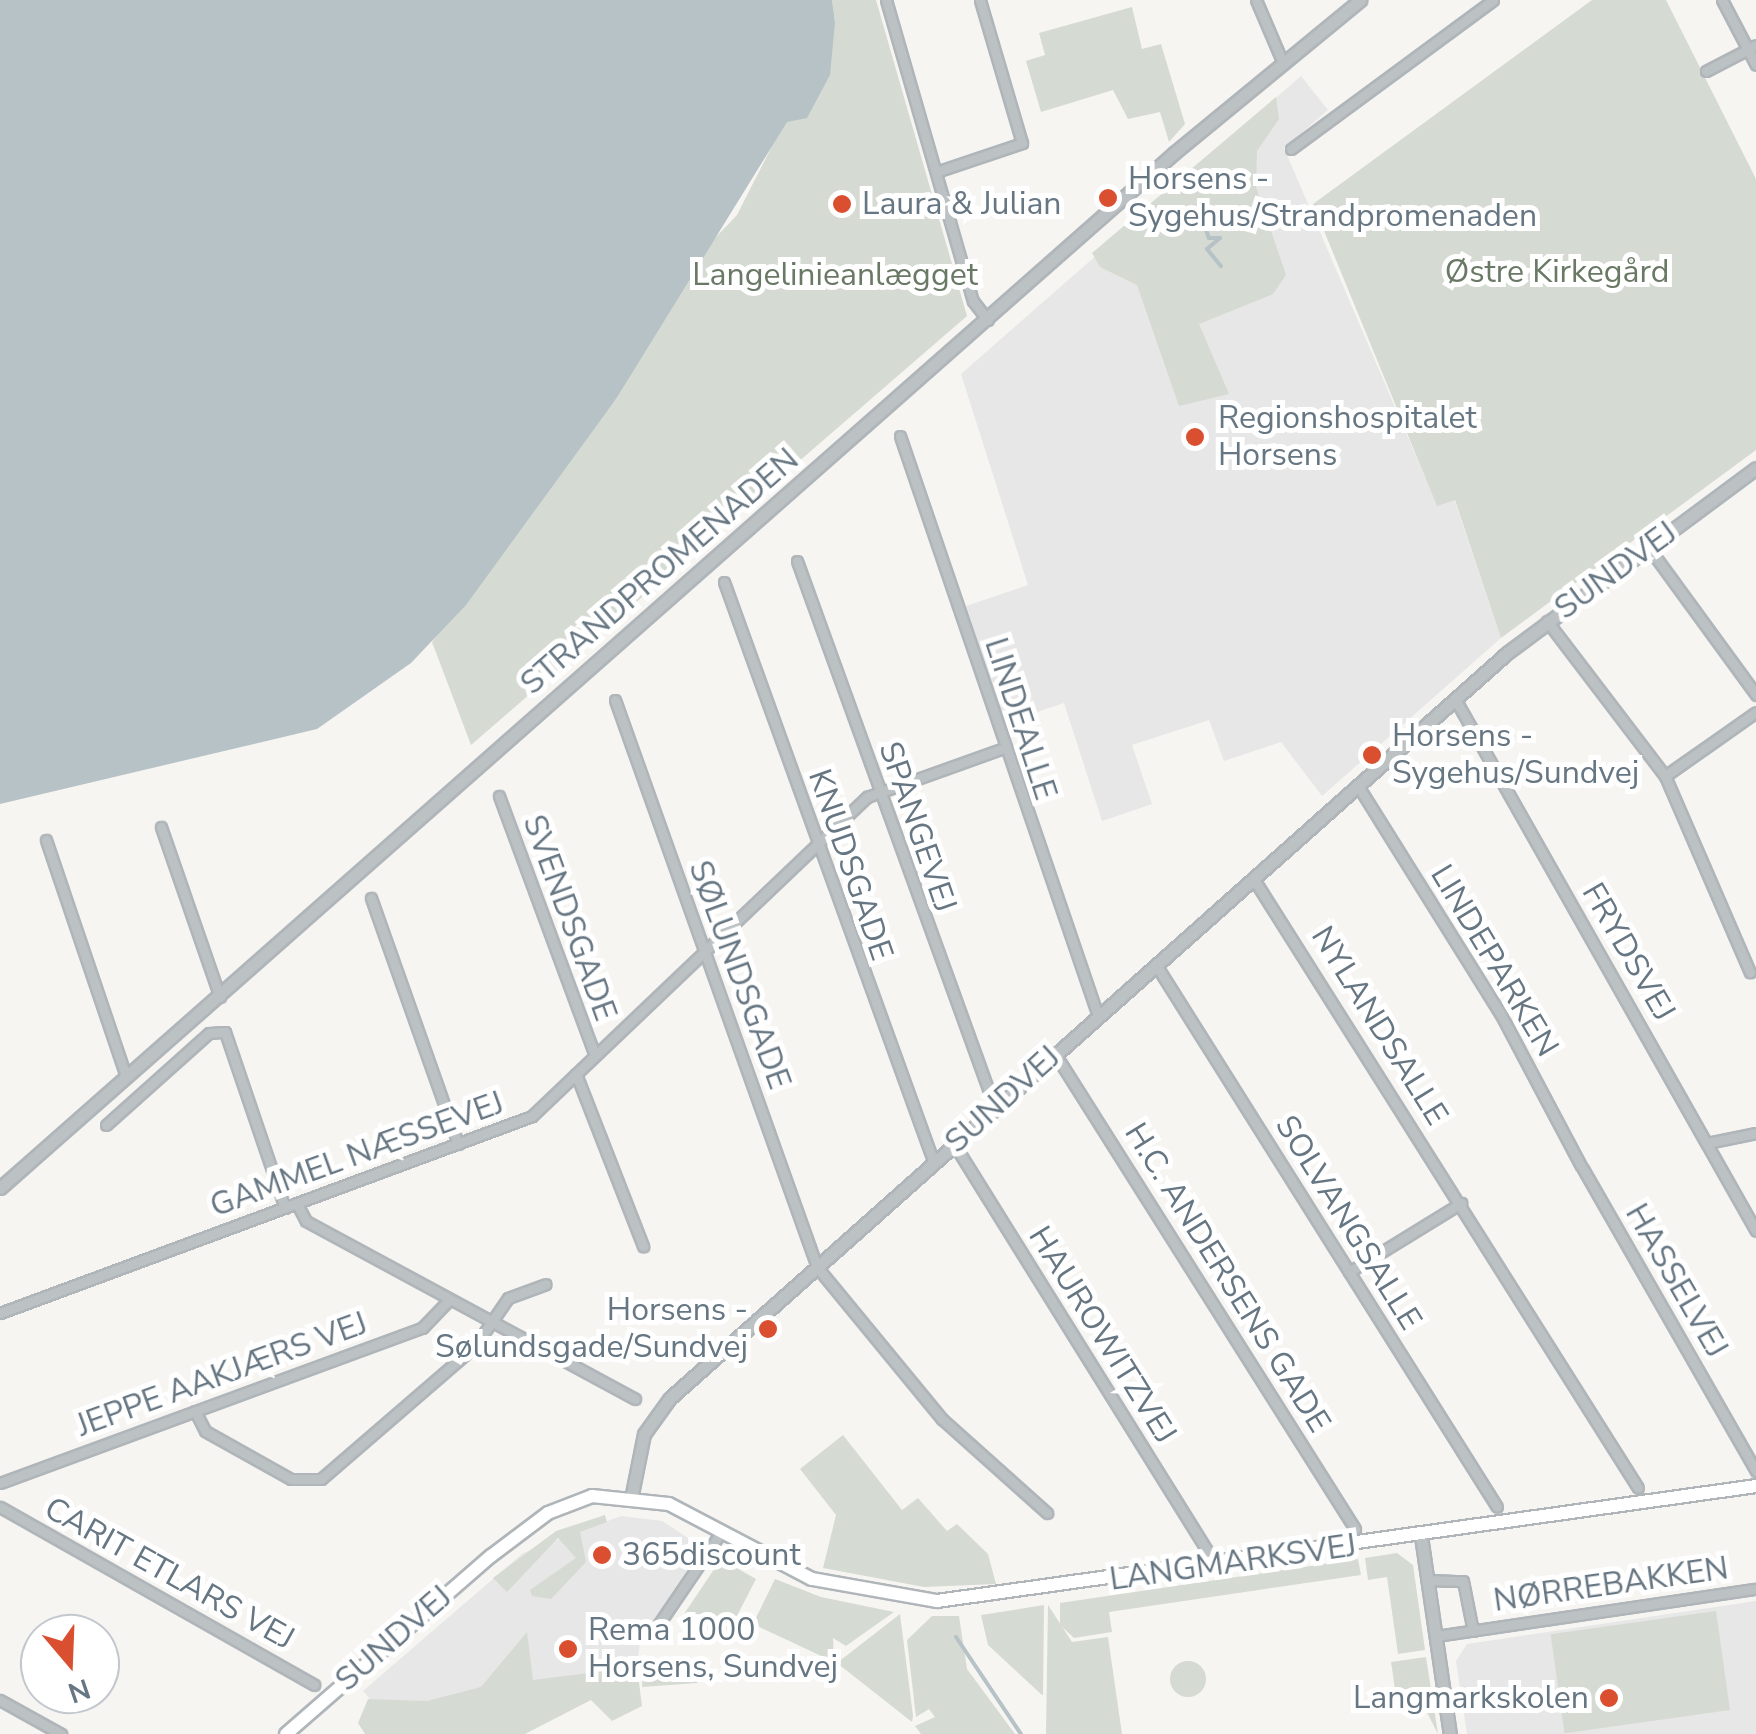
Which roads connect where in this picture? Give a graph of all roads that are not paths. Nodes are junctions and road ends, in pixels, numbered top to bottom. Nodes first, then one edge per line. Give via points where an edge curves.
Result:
1 (886, 0) edge
2 (980, 0) edge
3 (1256, 0) edge
4 (1360, 0) edge
5 (1493, 0) edge
6 (1722, 0) edge
7 (1752, 47) edge
8 (1283, 63) junction
9 (1756, 65) edge
10 (1706, 72) dead end
11 (1291, 150) dead end
12 (936, 172) junction
13 (988, 320) junction
14 (900, 436) dead end
15 (1756, 468) edge
16 (1649, 548) junction
17 (797, 561) dead end
18 (724, 582) dead end
19 (1547, 621) junction
20 (1756, 695) edge
21 (1455, 699) junction
22 (615, 700) dead end
23 (1756, 712) edge
24 (1004, 748) junction
25 (1665, 776) junction
26 (1358, 786) junction
27 (878, 791) junction
28 (499, 796) dead end
29 (161, 827) dead end
30 (46, 840) dead end
31 (817, 846) junction
32 (1254, 878) junction
33 (371, 898) dead end
34 (705, 952) junction
35 (1156, 966) junction
36 (1750, 972) dead end
37 (220, 997) junction
38 (1098, 1016) junction
39 (1055, 1054) junction
40 (595, 1055) junction
41 (576, 1074) junction
42 (126, 1077) junction
43 (994, 1108) junction
44 (106, 1126) dead end
45 (1756, 1133) edge
46 (1707, 1143) junction
47 (458, 1144) junction
48 (954, 1144) junction
49 (934, 1163) junction
50 (1582, 1167) joint
51 (0, 1188) edge
52 (1461, 1202) junction
53 (296, 1204) junction
54 (285, 1208) junction
55 (1756, 1230) edge
56 (643, 1246) dead end
57 (817, 1267) junction
58 (1349, 1272) junction
59 (546, 1284) dead end
60 (449, 1300) junction
61 (0, 1314) edge
62 (492, 1322) junction
63 (634, 1399) dead end
64 (196, 1411) junction
65 (1756, 1471) edge
66 (0, 1484) edge
67 (1756, 1486) edge
68 (1638, 1488) dead end
69 (632, 1494) junction
70 (0, 1507) edge
71 (1498, 1508) dead end
72 (1047, 1513) dead end
73 (1355, 1530) dead end
74 (720, 1534) junction
75 (1421, 1536) junction
76 (1208, 1552) dead end
77 (1427, 1580) junction
78 (1756, 1589) edge
79 (656, 1628) dead end
80 (1473, 1630) junction
81 (1436, 1636) junction
82 (314, 1685) dead end
83 (0, 1700) edge
84 (60, 1734) edge
85 (286, 1734) edge
86 (1450, 1734) edge

1 - 12 street
2 - 12 street via 1022,143
3 - 8 street
4 - 8 street, STRANDPROMENADEN
5 - 11 street
6 - 7 street
7 - 9 street
7 - 10 street
8 - 13 street, STRANDPROMENADEN
12 - 13 street via 973,301
13 - 37 street, STRANDPROMENADEN
14 - 24 street, LINDEALLE
15 - 16 street, SUNDVEJ
16 - 19 street, SUNDVEJ
16 - 20 street
17 - 27 street, SPANGEVEJ
18 - 31 street, KNUDSGADE
19 - 21 street, SUNDVEJ
19 - 25 street
21 - 26 street, SUNDVEJ
21 - 46 street, FRYDSVEJ
22 - 34 street, SØLUNDSGADE
23 - 25 street
24 - 27 street
24 - 38 street, LINDEALLE
25 - 36 street
26 - 32 street, SUNDVEJ
26 - 50 street, LINDEPARKEN via 1480,979
27 - 31 street, GAMMEL NÆSSEVEJ
27 - 43 street, SPANGEVEJ
28 - 40 street, SVENDSGADE
29 - 37 street
30 - 42 street
31 - 34 street, GAMMEL NÆSSEVEJ
31 - 49 street, KNUDSGADE
32 - 35 street, SUNDVEJ
32 - 52 street, NYLANDSALLE
33 - 47 street
34 - 40 street, GAMMEL NÆSSEVEJ
34 - 57 street, SØLUNDSGADE
35 - 38 street, SUNDVEJ
35 - 58 street, SOLVANGSALLE
37 - 42 street, STRANDPROMENADEN
38 - 39 street, SUNDVEJ
39 - 43 street, SUNDVEJ
39 - 73 street, H.C. ANDERSENS GADE
40 - 41 street, GAMMEL NÆSSEVEJ
41 - 47 street, GAMMEL NÆSSEVEJ via 532,1116
41 - 56 street
42 - 51 street, STRANDPROMENADEN
43 - 48 street, SUNDVEJ
44 - 54 street via 209,1033 225,1032
45 - 46 street
46 - 55 street, FRYDSVEJ
47 - 53 street, GAMMEL NÆSSEVEJ
48 - 49 street, SUNDVEJ
48 - 76 street, HAUROWITZVEJ
49 - 57 street, SUNDVEJ
50 - 65 street, HASSELVEJ
52 - 58 street
52 - 68 street, NYLANDSALLE
53 - 54 street, GAMMEL NÆSSEVEJ
53 - 60 street via 306,1222
54 - 61 street, GAMMEL NÆSSEVEJ
57 - 69 street, SUNDVEJ via 661,1408 640,1444
57 - 72 street, SØLUNDSGADE via 942,1419
58 - 71 street, SOLVANGSALLE
59 - 62 street via 508,1298
60 - 62 street
60 - 64 street, JEPPE AAKJÆRS VEJ via 430,1325
62 - 63 street
62 - 64 street via 313,1482 290,1479 210,1434
64 - 66 street, JEPPE AAKJÆRS VEJ
67 - 75 main road, LANGMARKSVEJ
69 - 74 main road, LANGMARKSVEJ
69 - 85 main road, SUNDVEJ via 548,1513
70 - 82 street, CARIT ETLARS VEJ
74 - 75 main road, LANGMARKSVEJ via 812,1580 937,1601
74 - 79 street
75 - 77 street
77 - 80 street, NØRREBAKKEN via 1463,1581
77 - 81 street
78 - 80 street, NØRREBAKKEN
80 - 81 street, NØRREBAKKEN
81 - 86 street
83 - 84 street

